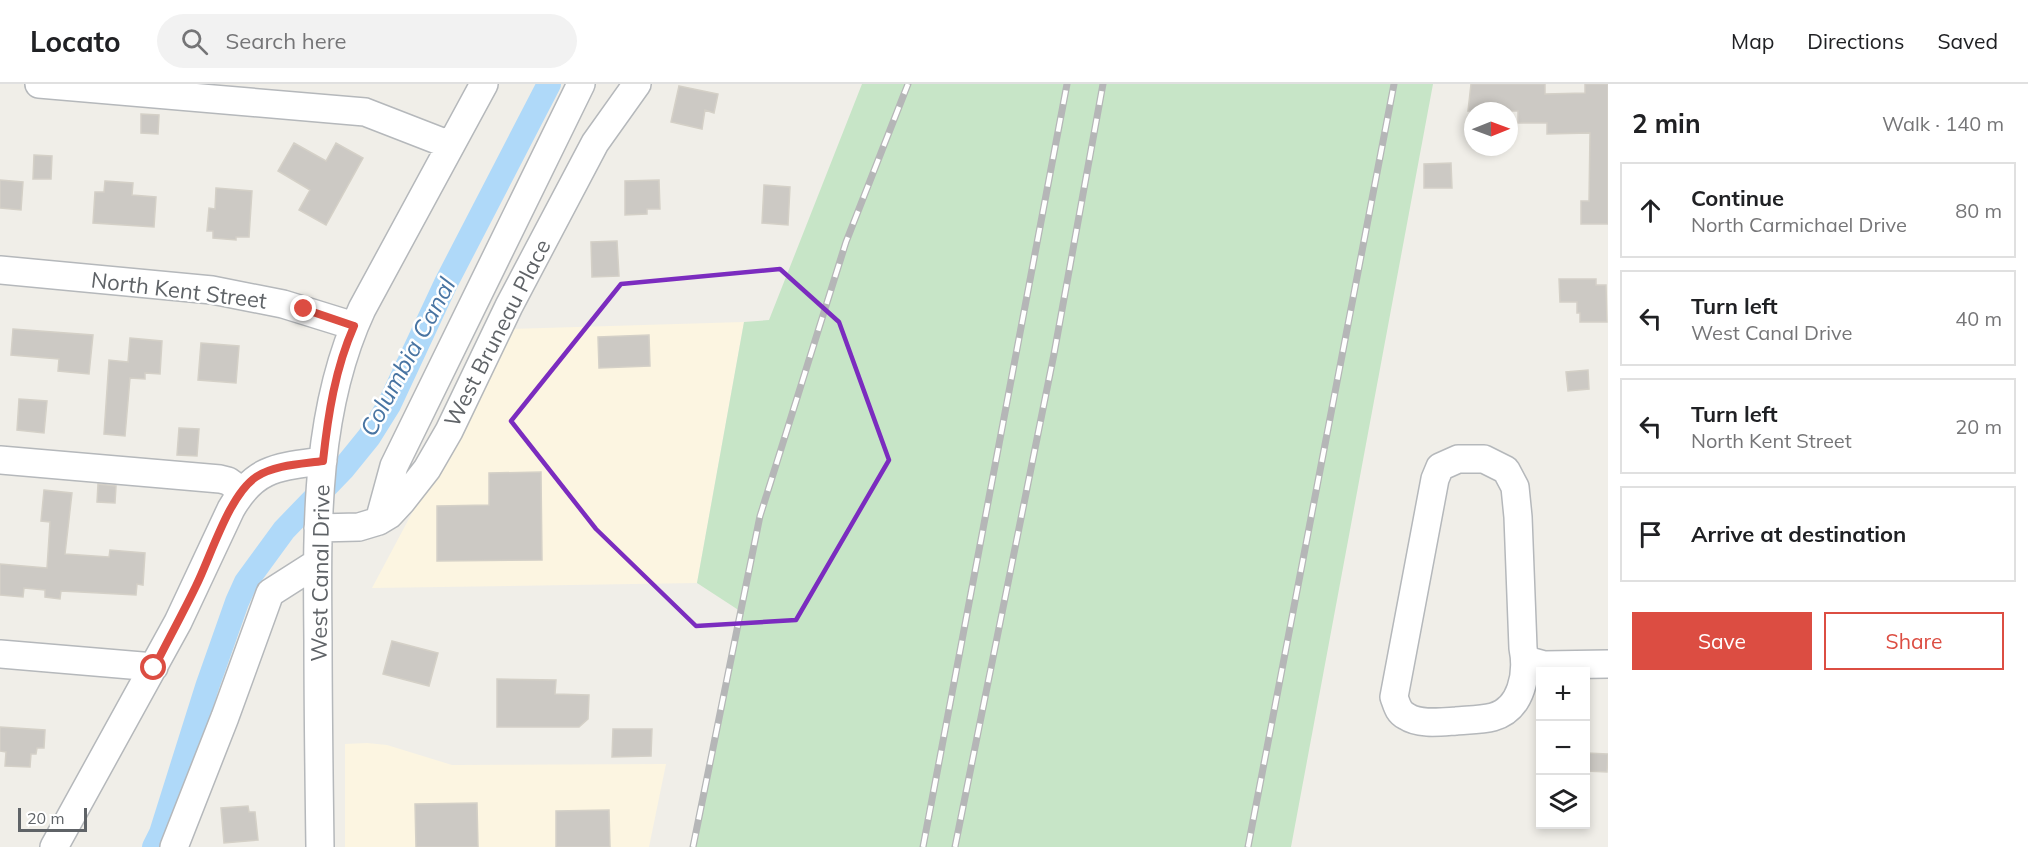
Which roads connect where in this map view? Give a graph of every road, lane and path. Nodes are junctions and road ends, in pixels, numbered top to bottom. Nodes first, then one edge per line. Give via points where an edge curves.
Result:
1 (39, 84) edge
2 (484, 84) edge
3 (581, 84) edge
4 (637, 84) edge
5 (450, 145) junction
6 (0, 270) edge
7 (354, 326) junction
8 (0, 460) edge
9 (322, 467) junction
10 (242, 491) junction
11 (319, 519) junction
12 (379, 521) junction
13 (317, 563) junction
14 (0, 654) edge
15 (1526, 660) junction
16 (1608, 664) edge
17 (154, 668) junction
18 (54, 847) edge
19 (174, 847) edge
20 (320, 847) edge

1 - 5 street via 364,112
2 - 5 street, West Canal Drive
3 - 12 street via 394,466
4 - 12 street, West Bruneau Place via 595,143 436,454 402,501
5 - 7 street, West Canal Drive
6 - 7 street, North Kent Street via 212,290 283,303
7 - 9 street, West Canal Drive via 335,384
8 - 10 street via 220,479
9 - 10 street via 267,472
9 - 11 street, West Canal Drive
10 - 17 street
11 - 12 street, West Bruneau Place via 359,527
11 - 13 street, West Canal Drive
13 - 19 street via 270,594
13 - 20 street, West Canal Drive
14 - 17 street
15 - 15 street via 1515,487 1506,470 1484,459 1458,459 1440,467 1435,479 1395,687 1398,709 1407,718 1433,723 1494,717 1513,705 1522,688
15 - 16 street via 1544,665
17 - 18 street

